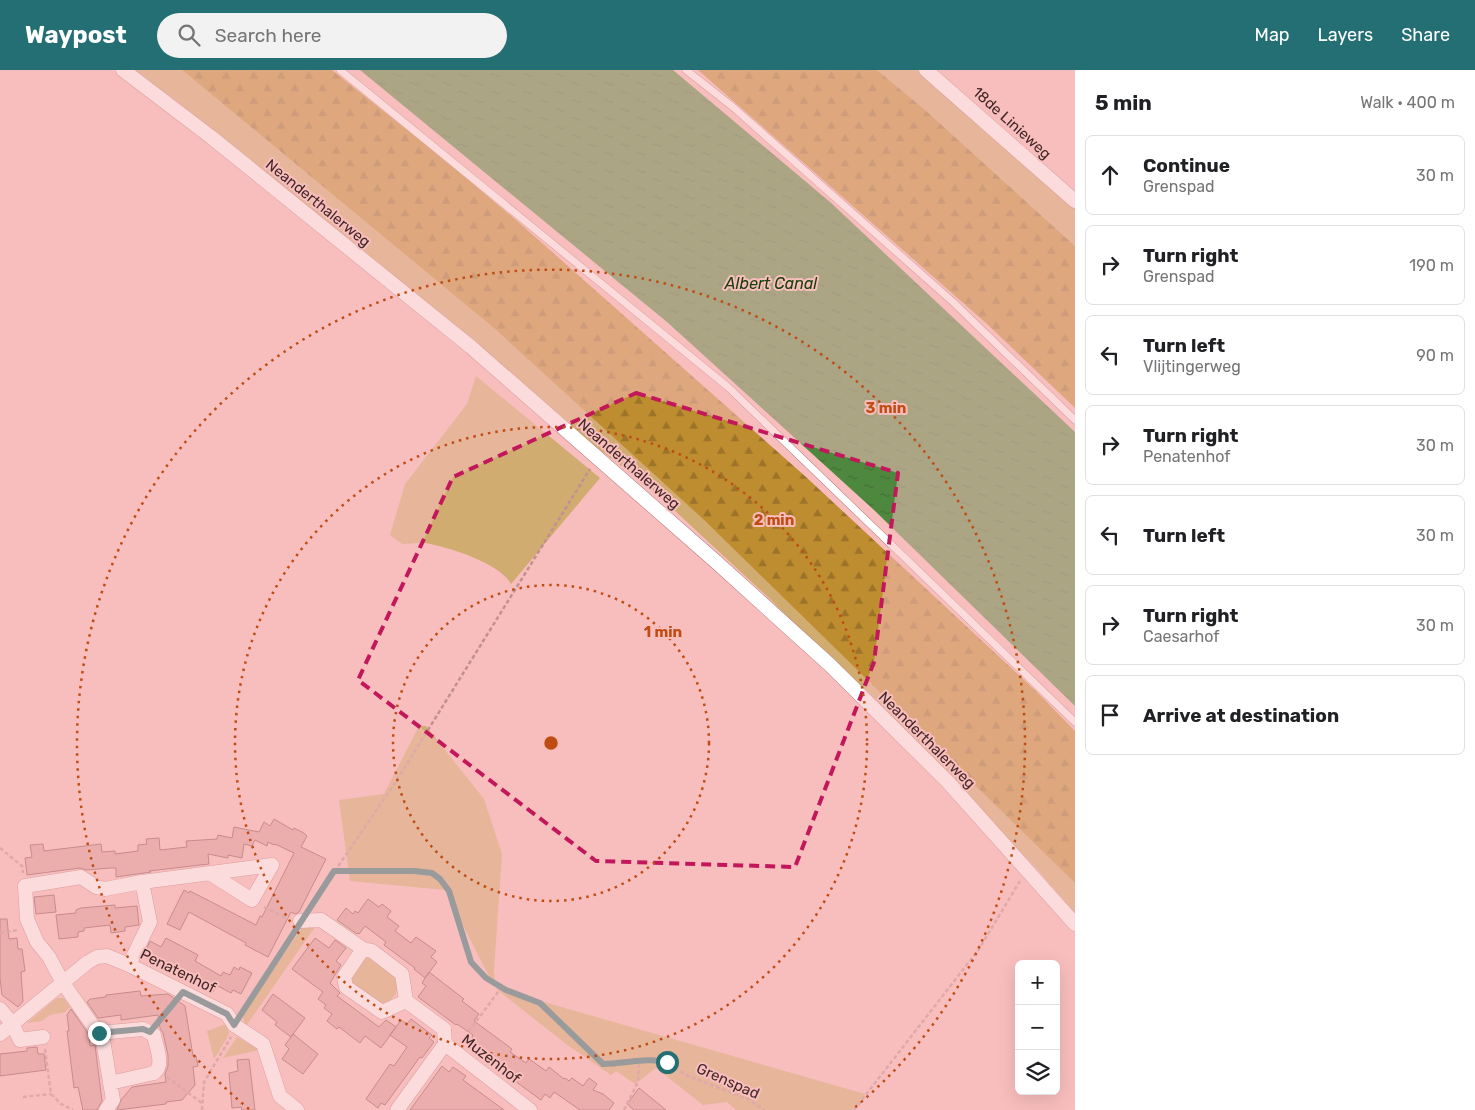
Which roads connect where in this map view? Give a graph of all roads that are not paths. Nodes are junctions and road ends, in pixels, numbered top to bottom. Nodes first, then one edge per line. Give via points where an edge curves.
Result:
1 (124, 70) edge
2 (340, 70) edge
3 (686, 70) edge
4 (926, 70) edge
5 (1075, 201) edge
6 (1075, 420) edge
7 (1075, 722) edge
8 (211, 874) junction
9 (142, 882) junction
10 (299, 922) road end
11 (1075, 924) edge
12 (363, 949) junction
13 (129, 965) junction
14 (63, 983) junction
15 (406, 1002) junction
16 (0, 1009) edge
17 (12, 1023) junction
18 (99, 1033) junction
19 (0, 1034) edge
20 (43, 1037) road end
21 (450, 1048) junction
22 (110, 1083) junction
23 (106, 1110) edge
24 (297, 1110) edge
25 (397, 1110) edge
26 (530, 1110) edge

1 - 11 street, Neanderthalerweg via 470,347 714,560 830,665 948,782
2 - 7 lane via 728,388
3 - 6 lane via 733,107 953,302
4 - 5 street, 18de Linieweg
8 - 8 street via 272,865 252,900
8 - 9 street
9 - 13 street via 150,922
9 - 14 street via 105,889 81,877 25,886 26,919
10 - 12 street via 321,920
12 - 15 street via 372,951 402,974
12 - 15 street via 344,977 346,987 382,1012
13 - 14 street, Penatenhof via 107,956 97,957
13 - 24 street, Penatenhof via 227,1014 234,1025 263,1044 280,1096
14 - 17 street, Penatenhof
14 - 18 street
15 - 21 street, Muzenhof via 444,1029
16 - 17 street
17 - 19 street, Penatenhof
17 - 20 street via 20,1040
18 - 22 street
18 - 22 street via 143,1029 154,1035 160,1063 158,1070
21 - 25 street
21 - 26 street, Muzenhof
22 - 23 street via 113,1100

